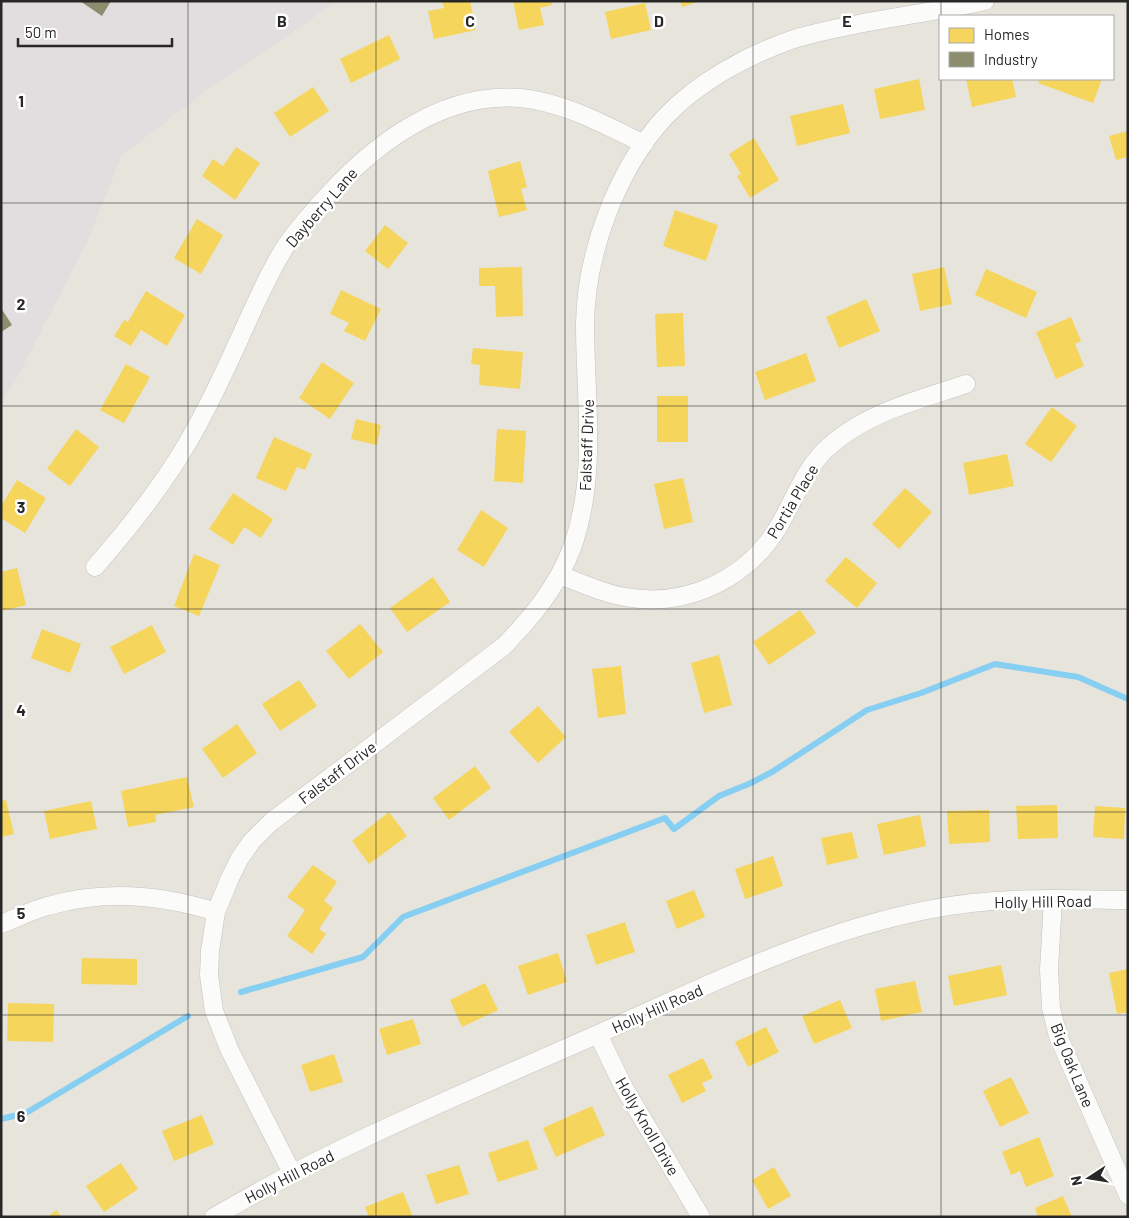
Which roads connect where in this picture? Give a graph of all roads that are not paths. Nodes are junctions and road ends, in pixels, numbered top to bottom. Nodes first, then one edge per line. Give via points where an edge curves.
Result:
1 (985, 1) edge
2 (644, 144) junction
3 (966, 384) dead end
4 (95, 567) dead end
5 (560, 575) junction
6 (1054, 899) junction
7 (1128, 900) edge
8 (216, 912) junction
9 (1, 924) edge
10 (598, 1034) junction
11 (292, 1173) junction
12 (1128, 1195) edge
13 (214, 1217) edge
14 (701, 1217) edge

1 - 2 street, Falstaff Drive via 824,31 754,55 691,94 666,116
2 - 4 street, Dayberry Lane via 583,115 520,98 489,99 458,106 400,132 375,149 342,179 283,250 218,387 187,444 129,527
2 - 5 street, Falstaff Drive via 626,172 607,214 588,288 585,322 590,440 588,483 572,548
3 - 5 street, Portia Place via 878,413 842,436 811,466 777,529 758,554 740,571 718,584 692,594 650,600 598,590
5 - 8 street, Falstaff Drive via 532,616 504,646 258,835 240,858
6 - 7 street, Holly Hill Road
6 - 10 street, Holly Hill Road via 1022,899 929,909 852,928 808,943
6 - 12 street, Big Oak Lane via 1049,970 1051,1008 1058,1036
8 - 9 street via 176,901 114,896 83,898 48,906
8 - 11 street, Falstaff Drive via 210,951 214,1011 230,1051
10 - 11 street, Holly Hill Road via 411,1116
10 - 14 street, Holly Knoll Drive via 624,1086
11 - 13 street, Holly Hill Road

